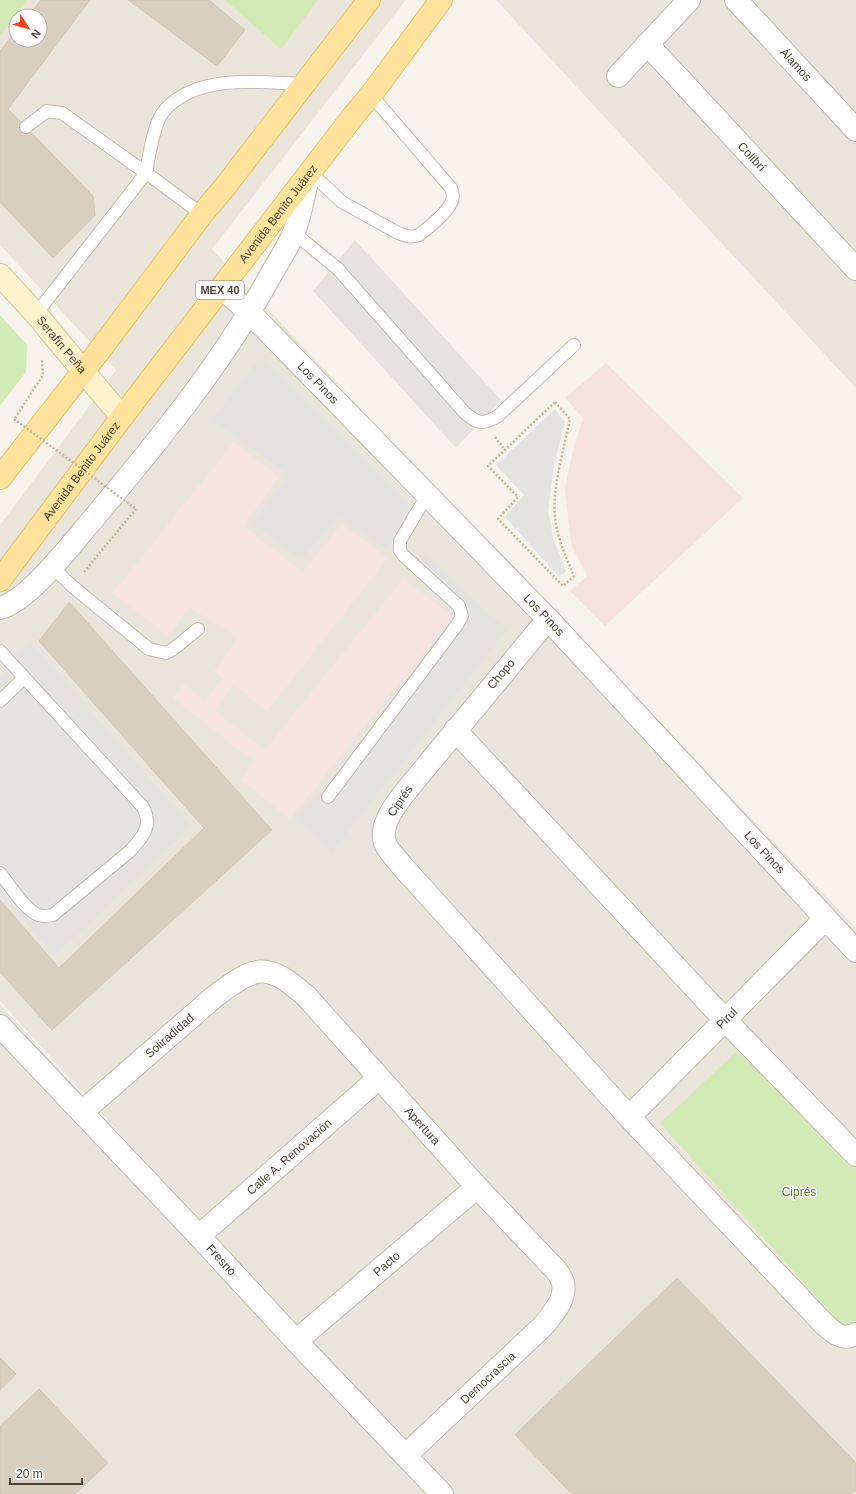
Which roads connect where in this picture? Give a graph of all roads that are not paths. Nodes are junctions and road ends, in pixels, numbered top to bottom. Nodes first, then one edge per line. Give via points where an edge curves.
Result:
1 (369, 0) edge
2 (441, 0) edge
3 (689, 0) edge
4 (736, 0) edge
5 (647, 44) junction
6 (618, 76) dead end
7 (305, 84) junction
8 (371, 95) junction
9 (26, 127) dead end
10 (856, 130) edge
11 (146, 173) junction
12 (310, 173) junction
13 (202, 214) junction
14 (294, 233) junction
15 (856, 268) edge
16 (0, 275) edge
17 (222, 288) junction
18 (250, 313) junction
19 (36, 314) junction
20 (574, 346) dead end
21 (83, 371) junction
22 (122, 417) junction
23 (0, 478) edge
24 (427, 495) junction
25 (52, 567) junction
26 (0, 580) edge
27 (0, 608) edge
28 (548, 619) junction
29 (198, 629) dead end
30 (0, 651) edge
31 (24, 678) junction
32 (0, 701) edge
33 (455, 730) junction
34 (328, 797) dead end
35 (0, 873) edge
36 (825, 919) junction
37 (856, 951) edge
38 (264, 970) joint
39 (725, 1020) junction
40 (0, 1026) edge
41 (379, 1078) junction
42 (82, 1112) junction
43 (629, 1117) junction
44 (856, 1155) edge
45 (477, 1187) junction
46 (199, 1236) junction
47 (563, 1295) joint
48 (850, 1336) edge
49 (296, 1341) junction
50 (406, 1455) junction
51 (442, 1494) edge

1 - 7 main road
2 - 8 main road, Avenida Benito Juárez / MEX 40
3 - 5 street
4 - 10 street, Álamos
5 - 6 street
5 - 15 street, Colibrí
7 - 11 lane via 229,82 182,95 159,119
7 - 13 main road
8 - 12 main road, Avenida Benito Juárez / MEX 40
8 - 12 lane via 451,188 452,203 447,210 419,235 407,236 342,202
9 - 11 lane via 47,110 62,113
11 - 13 lane
11 - 19 lane
12 - 14 street
12 - 17 main road, Avenida Benito Juárez / MEX 40
13 - 21 main road
14 - 18 street
14 - 20 lane via 338,269 464,412 476,421 484,423 498,416
16 - 19 main road, Serafín Peña
17 - 18 street, Los Pinos
17 - 22 main road, Avenida Benito Juárez / MEX 40
18 - 24 street, Los Pinos
18 - 25 street via 172,421
19 - 21 main road, Serafín Peña
21 - 22 main road, Serafín Peña
21 - 23 main road
22 - 26 main road, Avenida Benito Juárez / MEX 40
24 - 28 street, Los Pinos
24 - 34 lane via 400,541 400,551 460,606 462,616
25 - 27 street via 24,594
25 - 29 lane via 149,649 166,653
28 - 33 street, Chopo
28 - 36 street, Los Pinos
30 - 31 lane
31 - 32 lane
31 - 35 lane via 143,807 147,815 147,824 139,841 130,851 53,915 39,915 32,911
33 - 39 street
33 - 43 street, Ciprés via 393,809 386,823 385,843 402,866
36 - 37 street, Los Pinos
36 - 39 street, Pirul
38 - 41 street, Apertura via 294,985 308,997
38 - 42 street, Soliradidad via 249,974 214,997
39 - 43 street, Pirul
39 - 44 street
40 - 42 street, Fresno
41 - 45 street, Apertura
41 - 46 street, Calle A. Renovación
42 - 46 street, Fresno
43 - 48 street, Ciprés via 824,1324 837,1335
45 - 47 street, Apertura via 560,1276 564,1284
45 - 49 street, Pacto
46 - 49 street, Fresno
47 - 50 street, Democrascia via 559,1305 543,1326
49 - 50 street, Fresno
50 - 51 street, Fresno

